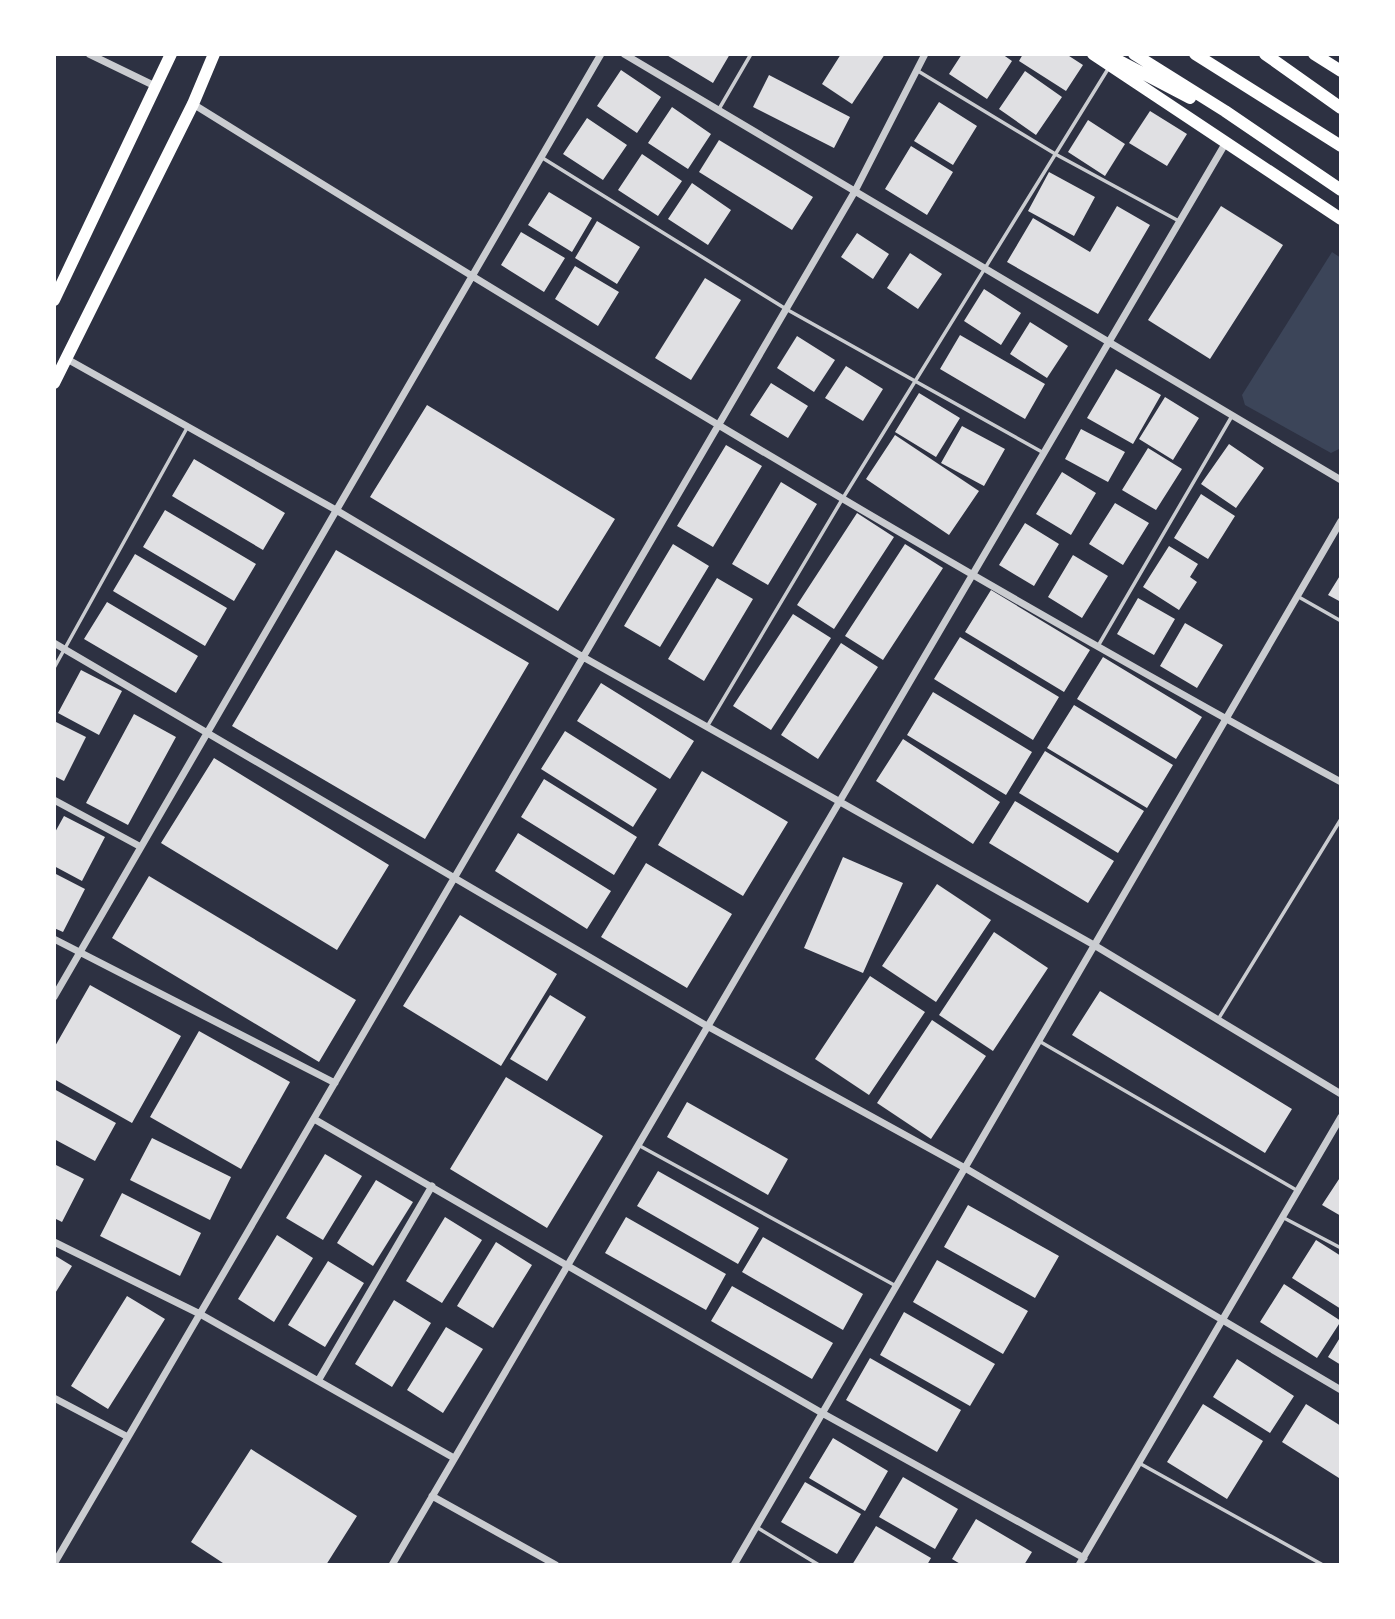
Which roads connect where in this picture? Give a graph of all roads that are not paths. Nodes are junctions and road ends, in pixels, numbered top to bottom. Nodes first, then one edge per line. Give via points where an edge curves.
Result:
1 (89, 54) edge
2 (171, 54) edge
3 (214, 54) edge
4 (601, 54) edge
5 (624, 54) edge
6 (751, 54) edge
7 (925, 54) edge
8 (1093, 54) edge
9 (1134, 54) edge
10 (1195, 54) edge
11 (1265, 54) edge
12 (1314, 54) edge
13 (1108, 60) edge
14 (916, 70) junction
15 (1341, 71) edge
16 (155, 86) junction
17 (193, 104) junction
18 (1341, 108) edge
19 (719, 109) junction
20 (1258, 134) junction
21 (1225, 144) junction
22 (1341, 146) edge
23 (1057, 155) junction
24 (541, 158) junction
25 (1341, 190) edge
26 (855, 191) junction
27 (1341, 219) edge
28 (1177, 220) junction
29 (986, 270) junction
30 (472, 277) junction
31 (54, 300) edge
32 (786, 309) junction
33 (1106, 342) junction
34 (67, 359) junction
35 (916, 382) junction
36 (54, 383) edge
37 (1232, 416) junction
38 (719, 425) junction
39 (188, 427) junction
40 (1042, 452) junction
41 (1341, 480) edge
42 (843, 498) junction
43 (336, 510) junction
44 (1341, 521) edge
45 (971, 574) junction
46 (1297, 596) junction
47 (1341, 621) edge
48 (54, 643) edge
49 (1098, 646) junction
50 (64, 649) junction
51 (583, 657) junction
52 (54, 668) edge
53 (1226, 719) junction
54 (707, 727) junction
55 (207, 733) junction
56 (1341, 782) edge
57 (54, 800) edge
58 (838, 802) junction
59 (1341, 819) edge
60 (141, 847) junction
61 (454, 879) junction
62 (54, 939) edge
63 (1094, 945) junction
64 (81, 951) junction
65 (54, 997) edge
66 (1217, 1020) junction
67 (707, 1026) junction
68 (1039, 1041) junction
69 (335, 1083) junction
70 (1341, 1094) edge
71 (1341, 1117) edge
72 (314, 1119) junction
73 (637, 1144) junction
74 (965, 1168) junction
75 (432, 1186) junction
76 (1298, 1191) junction
77 (1282, 1218) junction
78 (54, 1242) edge
79 (1341, 1248) edge
80 (568, 1263) junction
81 (896, 1286) junction
82 (200, 1314) junction
83 (1221, 1322) junction
84 (318, 1381) junction
85 (1341, 1390) edge
86 (54, 1398) edge
87 (822, 1413) junction
88 (128, 1437) junction
89 (454, 1458) junction
90 (1139, 1463) junction
91 (432, 1496) junction
92 (756, 1527) junction
93 (56, 1559) edge
94 (1082, 1561) edge
95 (392, 1565) edge
96 (556, 1565) edge
97 (734, 1565) edge
98 (819, 1565) edge
99 (1323, 1565) edge

1 - 16 street
2 - 16 main road
3 - 17 main road
4 - 24 street
5 - 19 street
6 - 19 lane
7 - 14 street
8 - 13 main road
9 - 20 main road
10 - 22 main road
11 - 18 main road
12 - 15 main road
13 - 20 main road
13 - 21 main road
13 - 23 lane
14 - 23 lane
14 - 26 street
16 - 31 main road
17 - 30 street
17 - 34 main road
19 - 26 street
20 - 25 main road
21 - 27 main road
21 - 28 street
23 - 28 lane
23 - 29 lane
24 - 30 street
24 - 32 lane
26 - 29 street
26 - 32 street
28 - 33 street
29 - 33 street
29 - 35 lane
30 - 38 street
30 - 43 street
32 - 35 lane
32 - 38 street
33 - 37 street
33 - 40 street
34 - 36 main road
34 - 39 street
35 - 40 lane
35 - 42 lane
37 - 41 street
37 - 49 lane
38 - 42 street
38 - 51 street
39 - 43 street
39 - 50 lane
40 - 45 street
42 - 45 street
42 - 54 lane
43 - 51 street
43 - 55 street
44 - 46 street
45 - 49 street
45 - 58 street
46 - 47 lane
46 - 53 street
48 - 50 street
49 - 53 street
50 - 52 lane
50 - 55 street
51 - 54 street
51 - 61 street
53 - 56 street
53 - 63 street
54 - 58 street
55 - 60 street
55 - 61 street
57 - 60 street
58 - 63 street
58 - 67 street
59 - 66 lane
60 - 64 street
61 - 67 street
61 - 69 street
62 - 64 street
63 - 66 street
63 - 68 street
64 - 65 street
64 - 69 street
66 - 70 street
67 - 73 street
67 - 74 street
68 - 74 street
68 - 76 lane
69 - 72 street
71 - 76 street
72 - 75 street
72 - 82 street
73 - 80 street
73 - 81 lane
74 - 81 street
74 - 83 street
75 - 80 street
75 - 84 street
76 - 77 street
77 - 79 lane
77 - 83 street
78 - 82 street
80 - 87 street
80 - 89 street
81 - 87 street
82 - 84 street
82 - 88 street
83 - 85 street
83 - 90 street
84 - 89 street
86 - 88 street
87 - 92 street
87 - 94 street
88 - 93 street
89 - 91 street
90 - 94 street
90 - 99 lane
91 - 95 street
91 - 96 street
92 - 97 street
92 - 98 lane

